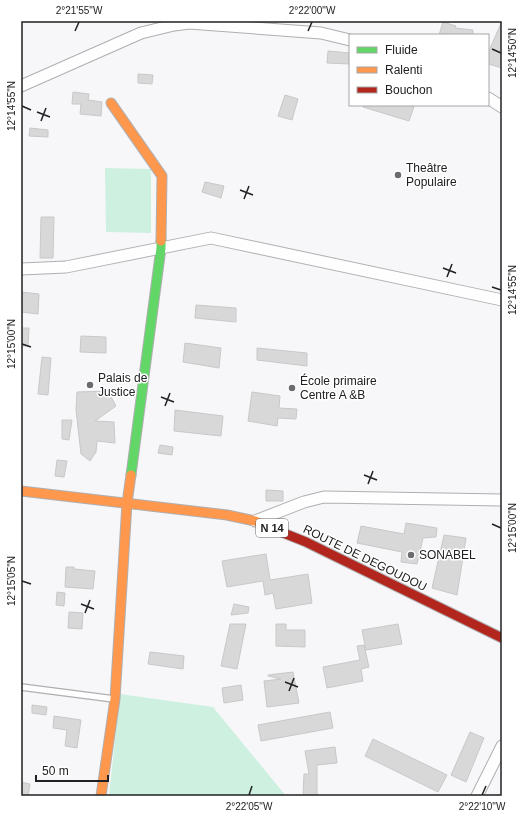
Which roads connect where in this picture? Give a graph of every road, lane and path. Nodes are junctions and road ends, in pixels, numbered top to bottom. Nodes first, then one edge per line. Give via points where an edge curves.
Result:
1 (349, 40) edge
2 (21, 86) edge
3 (489, 99) edge
4 (111, 103) dead end
5 (502, 107) edge
6 (161, 248) junction
7 (21, 270) edge
8 (502, 300) edge
9 (21, 491) edge
10 (502, 500) edge
11 (127, 503) junction
12 (255, 521) junction
13 (502, 638) edge
14 (21, 687) edge
15 (115, 699) junction
16 (501, 751) edge
17 (101, 796) edge
18 (477, 796) edge

1 - 2 street via 321,34 189,23 174,25 142,33
3 - 5 street
4 - 6 street via 162,176
6 - 7 street via 66,267
6 - 8 street via 211,238
6 - 11 street
9 - 11 street, ROUTE DE DEGOUDOU / N 14
10 - 12 street via 324,497
11 - 12 street, ROUTE DE DEGOUDOU / N 14 via 227,515
11 - 15 street
12 - 13 street, ROUTE DE DEGOUDOU / N 14 via 306,542
14 - 15 lane
15 - 17 street
16 - 18 street

